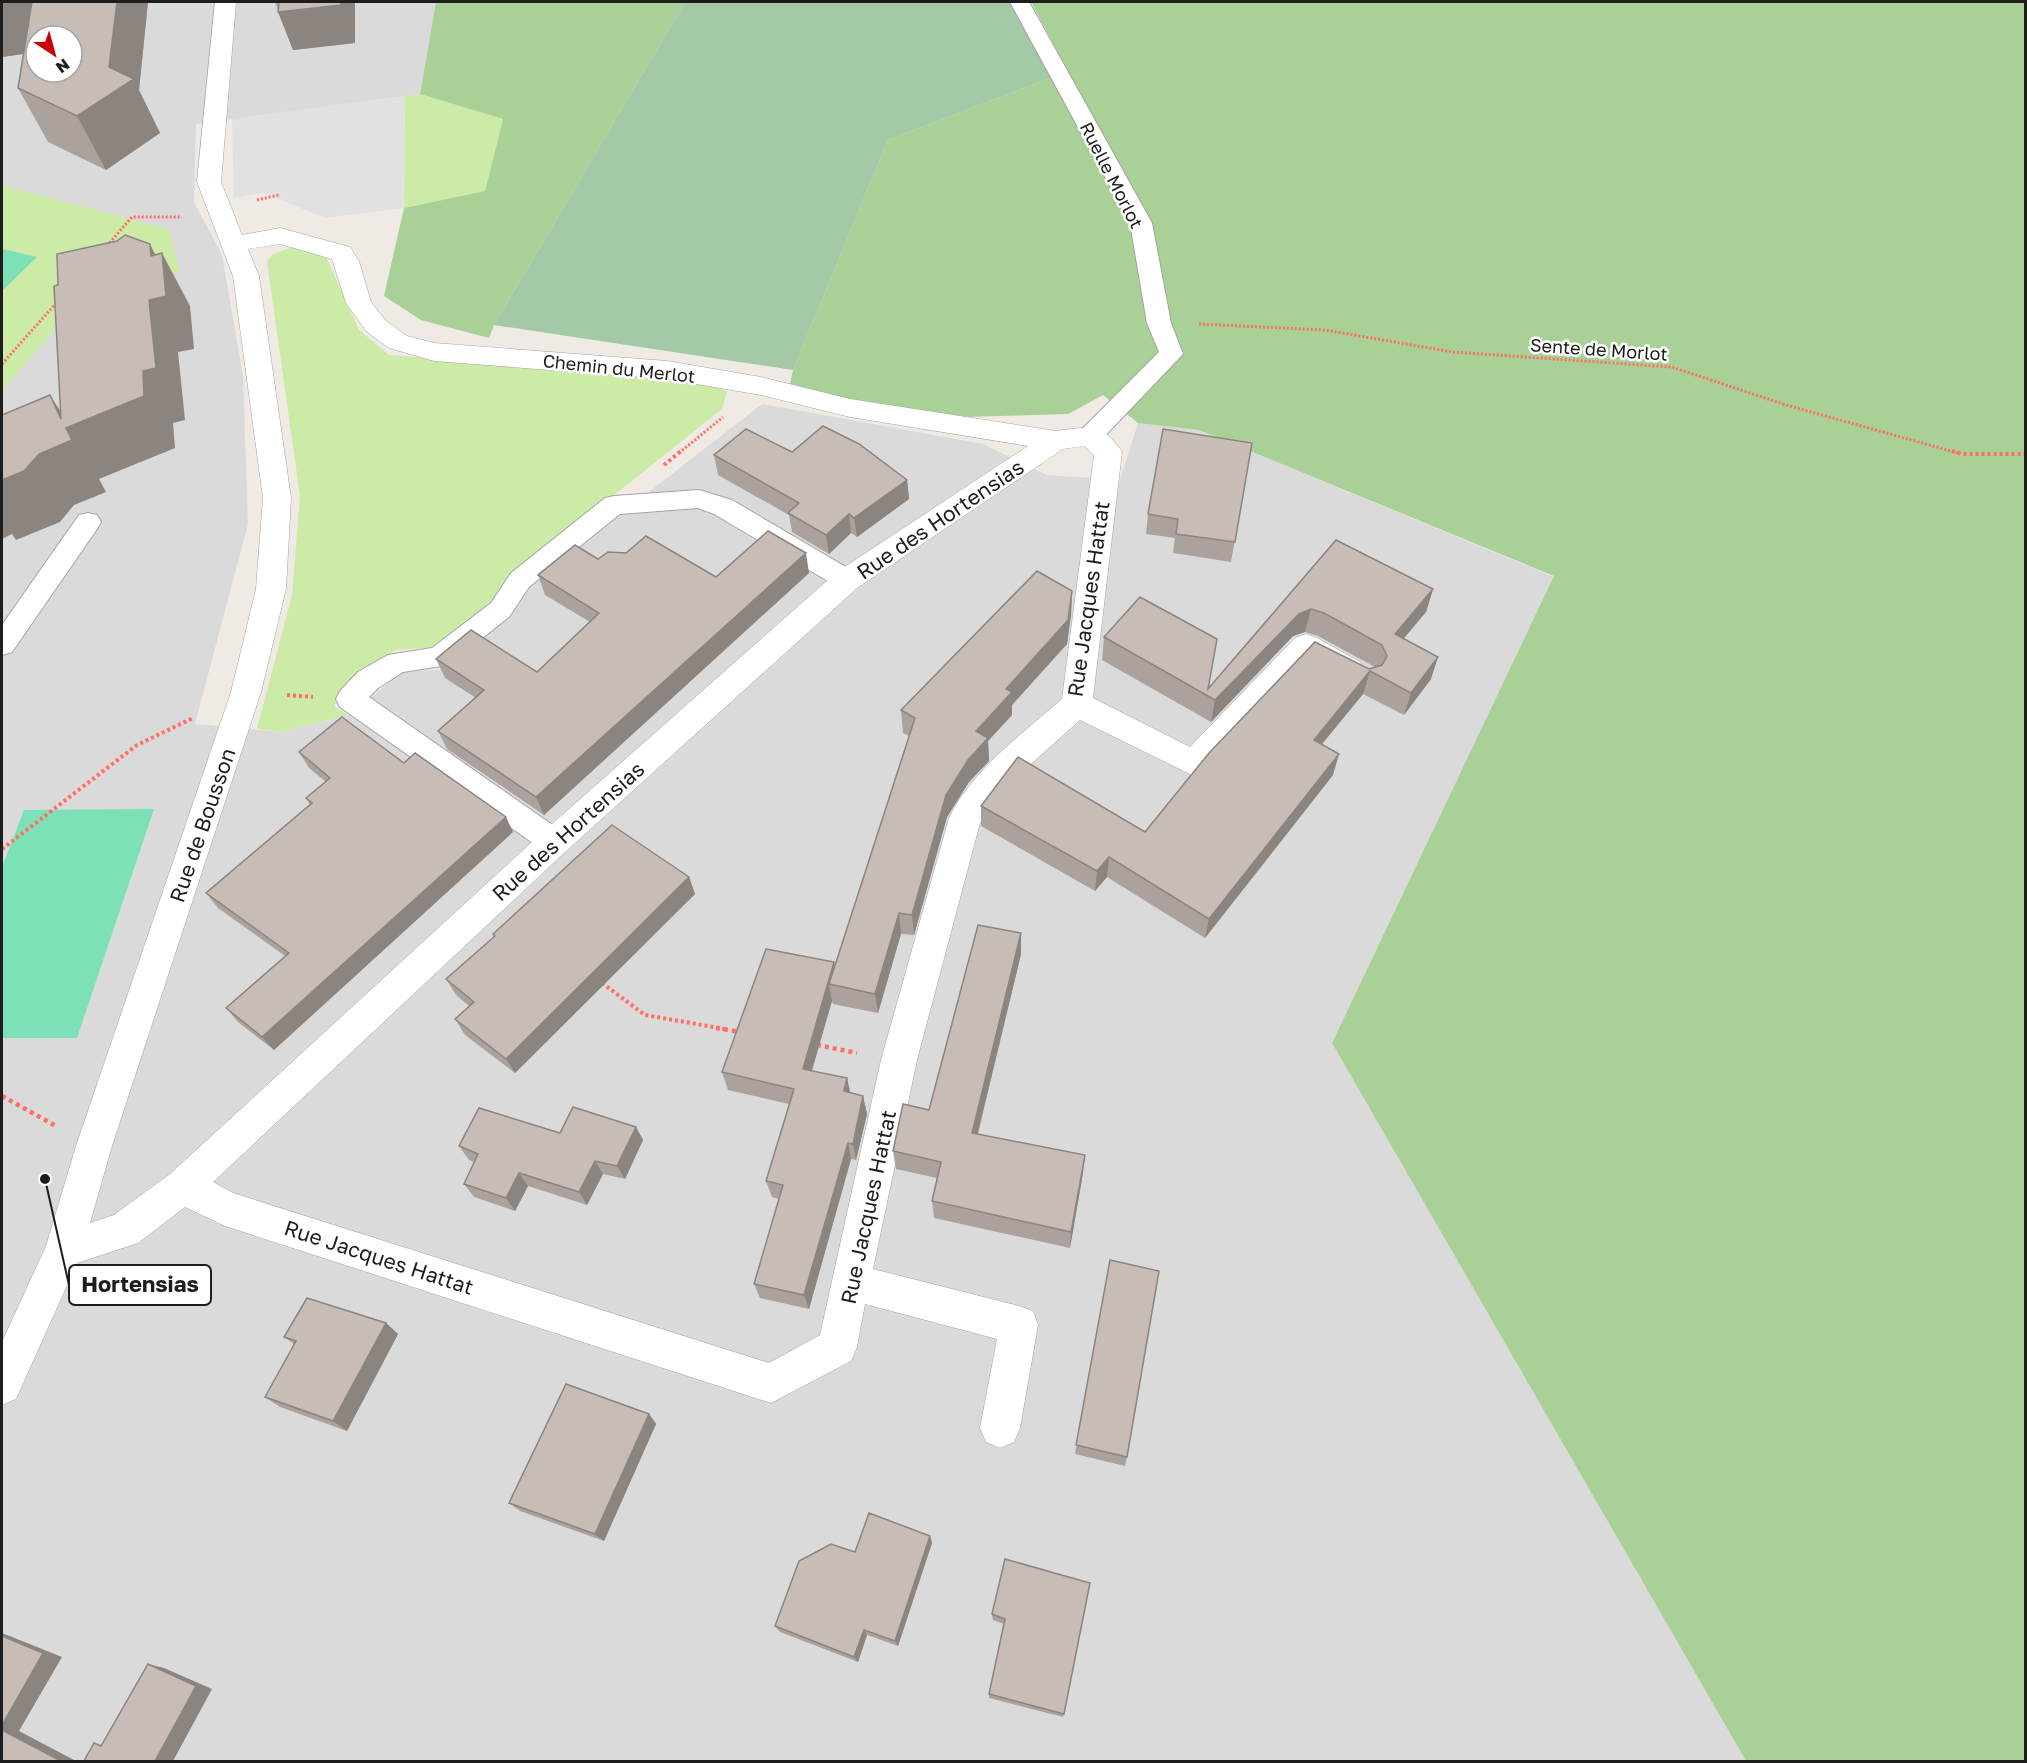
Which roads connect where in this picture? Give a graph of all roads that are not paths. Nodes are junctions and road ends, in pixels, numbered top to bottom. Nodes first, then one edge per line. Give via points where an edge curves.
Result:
1 (225, 2) edge
2 (1019, 2) edge
3 (233, 244) junction
4 (1090, 436) junction
5 (1056, 441) junction
6 (88, 522) dead end
7 (847, 580) junction
8 (2, 645) edge
9 (1363, 677) edge
10 (1077, 704) junction
11 (554, 842) junction
12 (183, 1186) junction
13 (64, 1249) junction
14 (852, 1282) junction
15 (2, 1385) edge
16 (1000, 1428) dead end

1 - 3 street, Rue de Bousson via 209,182
2 - 4 lane, Ruelle Morlot via 1140,223 1159,323 1171,354
3 - 5 street, Chemin du Merlot via 280,236 341,253 359,303 376,326 398,342 434,352 667,370 761,386 850,408
3 - 13 street, Rue de Bousson via 246,276 278,498 271,589 246,692 94,1146
4 - 5 street, Rue des Hortensias
4 - 10 street, Rue Jacques Hattat via 1108,452
5 - 7 street, Rue des Hortensias
6 - 8 lane
7 - 11 street, Rue des Hortensias
7 - 11 lane via 723,507 699,499 614,505 520,580 500,610 438,658 398,662 368,680 350,699
9 - 10 street via 1306,646 1194,763
10 - 14 street, Rue Jacques Hattat via 1002,771 965,818 899,1060
11 - 12 street, Rue des Hortensias
12 - 13 street, Rue des Hortensias via 125,1230
12 - 14 street, Rue Jacques Hattat via 225,1208 771,1383 837,1347
13 - 15 street, Rue de Bousson
14 - 16 street via 1019,1325

